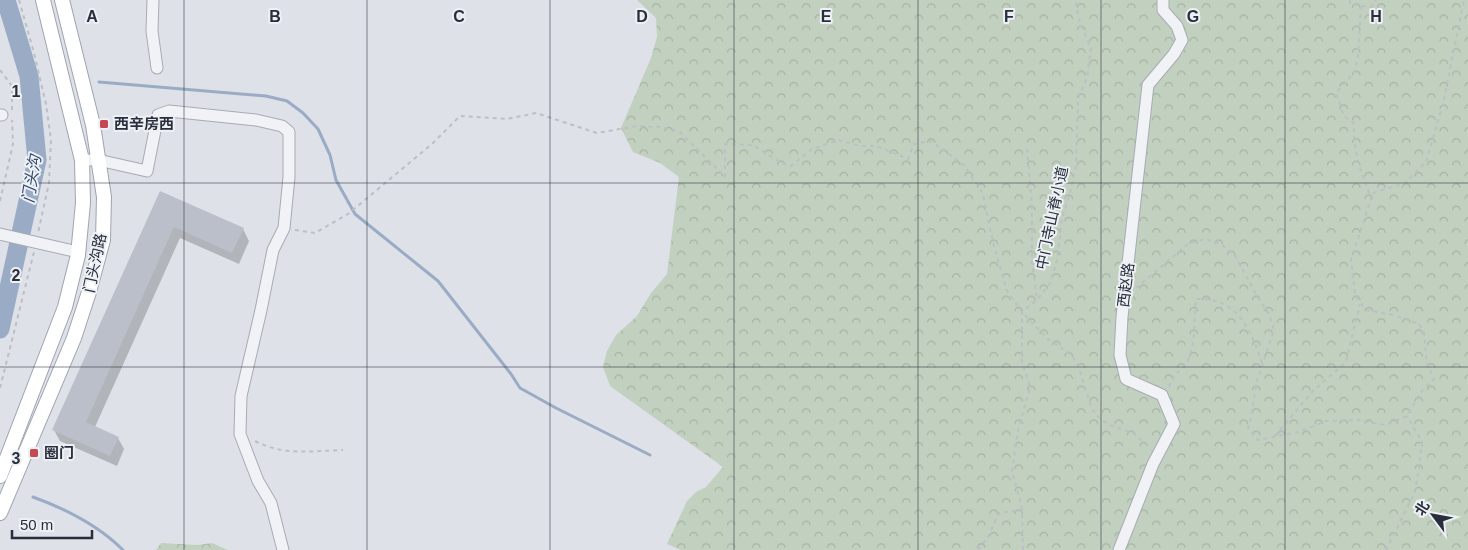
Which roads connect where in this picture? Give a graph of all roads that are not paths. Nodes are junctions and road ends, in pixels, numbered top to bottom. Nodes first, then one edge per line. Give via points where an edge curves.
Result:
1 (43, 0) edge
2 (62, 0) edge
3 (153, 0) edge
4 (1163, 0) edge
5 (157, 68) dead end
6 (82, 160) junction
7 (98, 160) junction
8 (0, 234) edge
9 (78, 252) junction
10 (0, 476) edge
11 (0, 513) edge
12 (283, 550) edge
13 (1119, 550) edge

1 - 6 main road, 门头沟路
2 - 7 main road, 门头沟路
3 - 5 street via 152,31
4 - 13 street, 西赵路 via 1163,10 1177,26 1182,40 1148,85 1120,355 1126,379 1162,395 1174,424 1153,464
6 - 7 street
6 - 9 main road, 门头沟路 via 83,203
7 - 11 main road, 门头沟路 via 104,197 102,240 89,292 74,338
7 - 12 street via 147,171 158,115 170,111 256,120 282,126 289,132 290,177 284,228 273,250 241,396 240,434 258,481 271,503
8 - 9 street
9 - 10 main road, 门头沟路 via 65,307

